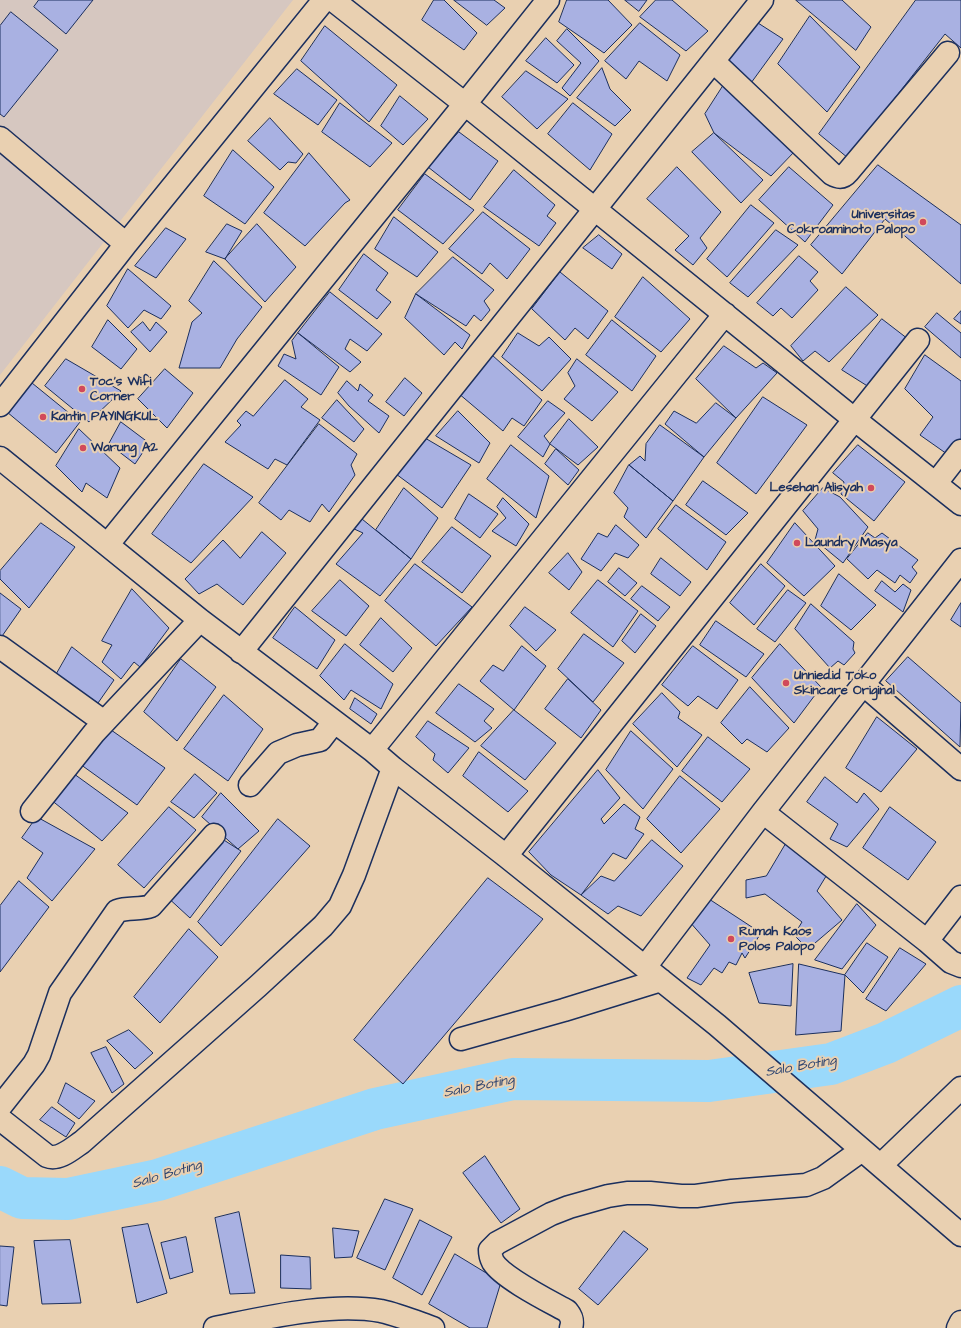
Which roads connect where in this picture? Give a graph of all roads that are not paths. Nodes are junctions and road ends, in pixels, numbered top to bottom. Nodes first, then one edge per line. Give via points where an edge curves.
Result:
1 (324, 0) edge
2 (333, 0) edge
3 (548, 0) edge
4 (762, 0) edge
5 (948, 53) dead end
6 (713, 62) junction
7 (465, 104) junction
8 (0, 138) edge
9 (595, 210) junction
10 (126, 244) junction
11 (725, 314) junction
12 (918, 340) dead end
13 (0, 406) edge
14 (854, 419) junction
15 (961, 451) edge
16 (0, 458) edge
17 (936, 483) junction
18 (961, 504) edge
19 (108, 544) junction
20 (961, 560) edge
21 (200, 620) junction
22 (0, 647) edge
23 (241, 652) junction
24 (863, 684) junction
25 (104, 722) junction
26 (334, 722) junction
27 (372, 750) junction
28 (393, 768) junction
29 (961, 769) edge
30 (250, 785) dead end
31 (32, 811) dead end
32 (763, 812) junction
33 (214, 835) dead end
34 (506, 856) junction
35 (961, 897) edge
36 (927, 941) junction
37 (961, 966) edge
38 (645, 967) junction
39 (662, 980) junction
40 (461, 1039) dead end
41 (961, 1088) edge
42 (0, 1107) edge
43 (0, 1119) edge
44 (862, 1150) junction
45 (881, 1165) junction
46 (961, 1235) edge
47 (961, 1322) edge
48 (215, 1328) edge
49 (434, 1328) edge
50 (571, 1328) edge
51 (958, 1328) edge

1 - 10 street
2 - 7 street
3 - 7 street
4 - 6 street
5 - 6 street via 845,176 840,177 832,174
6 - 9 street
7 - 9 street
7 - 19 street
8 - 10 street
9 - 11 street
9 - 23 street
10 - 13 street
11 - 14 street
11 - 27 street
12 - 14 street
14 - 17 street
14 - 34 street
15 - 17 street
16 - 19 street
17 - 18 street
19 - 21 street
20 - 24 street
21 - 23 street
21 - 25 street
22 - 25 street
23 - 26 street
24 - 29 street
24 - 32 street
25 - 31 street
26 - 27 street
26 - 30 street via 320,740 297,745 278,753
27 - 28 street
28 - 34 street
28 - 43 street via 340,906 323,926 252,992 82,1142 61,1156 47,1156
32 - 36 street
32 - 38 street
33 - 42 street via 151,906 123,908 117,911 60,993 34,1064
34 - 38 street
35 - 36 street
36 - 37 street via 951,962
38 - 39 street
39 - 40 street
39 - 44 street
41 - 45 street
44 - 45 street
44 - 50 street via 823,1178 806,1185 696,1196 627,1193 586,1202 551,1214 491,1247 491,1257 498,1267 519,1283 567,1311 572,1321
45 - 46 street
47 - 51 street
48 - 49 street via 291,1313 353,1308 381,1311

